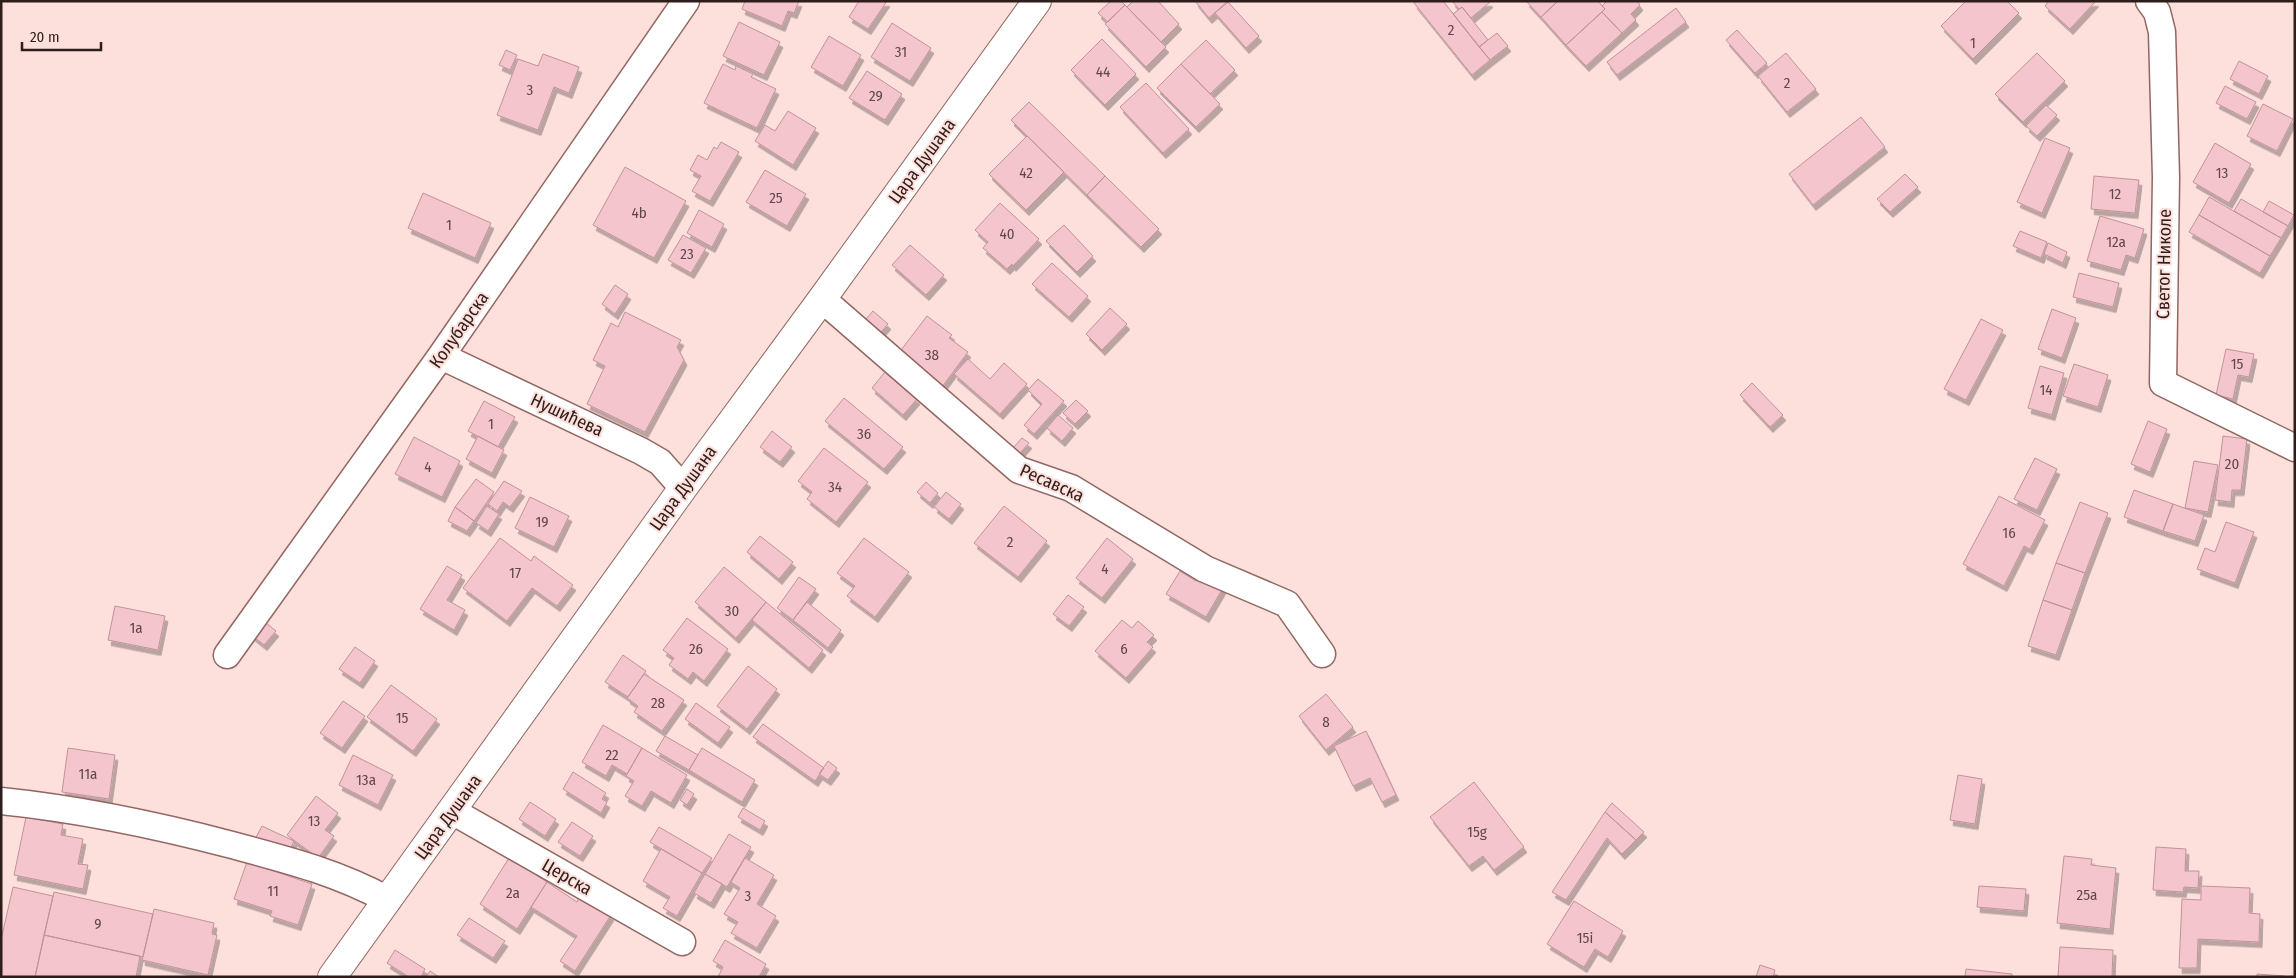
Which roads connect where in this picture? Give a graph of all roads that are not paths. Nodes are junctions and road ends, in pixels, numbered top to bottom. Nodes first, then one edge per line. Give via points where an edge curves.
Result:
1 (686, 1) edge
2 (1037, 1) edge
3 (2149, 1) edge
4 (822, 299) junction
5 (441, 356) junction
6 (2295, 448) edge
7 (683, 488) junction
8 (227, 654) dead end
9 (1322, 654) dead end
10 (1, 801) edge
11 (452, 811) junction
12 (388, 900) junction
13 (682, 942) dead end
14 (332, 977) edge

1 - 5 street, Колубарска
2 - 4 main road, Цара Душана
3 - 6 street, Светог Николе via 2157,12 2162,32 2166,177 2163,383
4 - 7 main road, Цара Душана
4 - 9 street, Ресавска via 1019,470 1071,488 1205,569 1287,604
5 - 7 street, Нушићева via 641,451 660,462
5 - 8 street, Колубарска
7 - 11 main road, Цара Душана
10 - 12 street via 60,807 184,832 311,866 338,875
11 - 12 main road, Цара Душана
11 - 13 street, Церска
12 - 14 main road, Цара Душана

